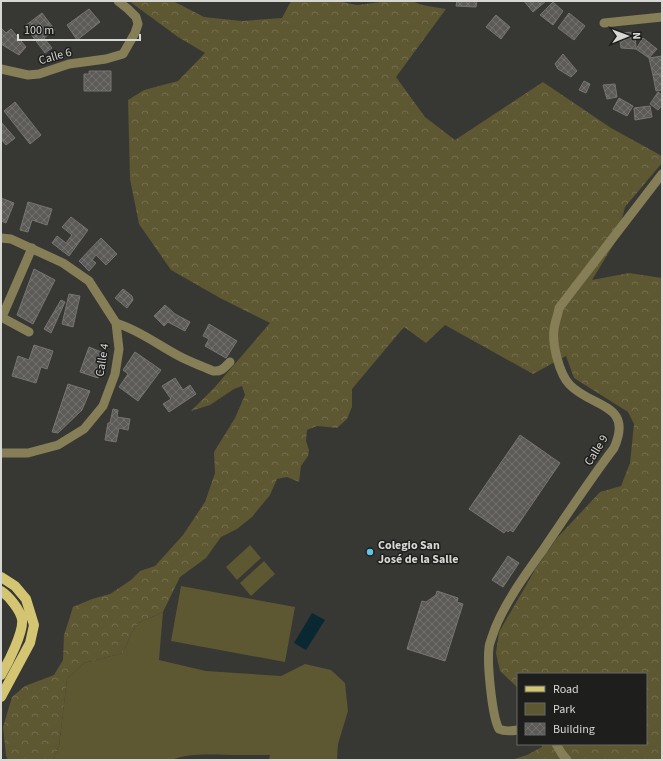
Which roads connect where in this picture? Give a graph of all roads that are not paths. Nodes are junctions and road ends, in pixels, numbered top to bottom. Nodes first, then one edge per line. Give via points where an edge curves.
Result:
1 (118, 1) edge
2 (662, 17) edge
3 (604, 23) dead end
4 (1, 69) edge
5 (662, 174) edge
6 (1, 238) edge
7 (32, 248) junction
8 (2, 317) edge
9 (116, 323) junction
10 (29, 332) dead end
11 (230, 362) dead end
12 (1, 453) edge
13 (1, 577) edge
14 (1, 591) edge
15 (1, 675) edge
16 (1, 697) edge
17 (517, 730) edge
18 (557, 745) edge
19 (567, 760) edge

1 - 4 street, Calle 6 via 136,17 138,24 123,54 69,64 39,74 28,75
2 - 3 street
5 - 17 street, Calle 9 via 559,308 554,330 559,367 568,384 576,391 612,411 617,418 619,433 614,448 518,587 492,635 488,648 495,720 502,731
6 - 7 street, Calle 4 via 11,239
7 - 8 street
7 - 9 street, Calle 4 via 63,263 89,281
8 - 10 street
9 - 11 street via 214,371 221,371
9 - 12 street, Calle 4 via 119,349 114,374 103,406 84,429 58,445 28,453
13 - 16 main road via 26,599 34,625 30,643
14 - 15 main road via 18,609 22,619 21,631
18 - 19 street

